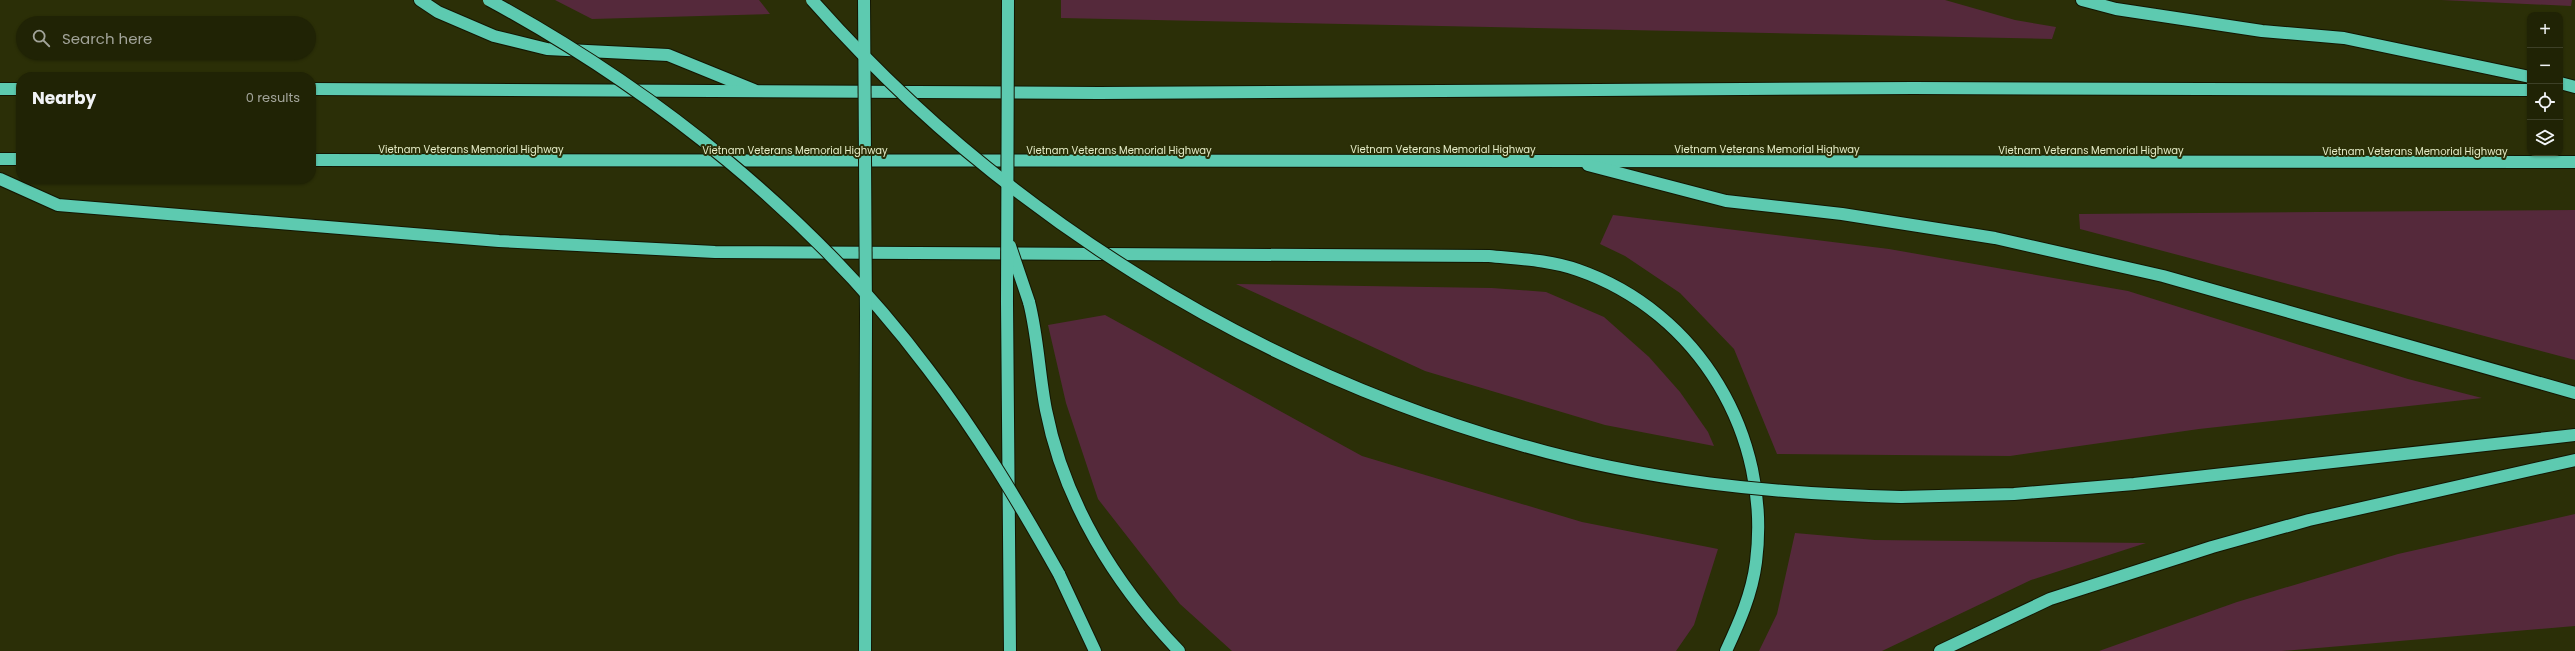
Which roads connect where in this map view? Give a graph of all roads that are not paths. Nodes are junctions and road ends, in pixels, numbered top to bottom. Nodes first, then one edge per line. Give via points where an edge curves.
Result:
1 (420, 0) edge
2 (489, 0) edge
3 (812, 0) edge
4 (864, 0) edge
5 (1008, 0) edge
6 (2082, 0) edge
7 (2527, 76) edge
8 (2563, 85) edge
9 (2575, 88) edge
10 (0, 89) edge
11 (16, 89) edge
12 (316, 89) edge
13 (2527, 90) edge
14 (2563, 90) edge
15 (761, 93) junction
16 (0, 159) edge
17 (16, 159) edge
18 (316, 160) edge
19 (1571, 161) junction
20 (2575, 162) edge
21 (0, 179) edge
22 (1007, 236) junction
23 (2575, 393) edge
24 (2575, 435) edge
25 (2575, 460) edge
26 (865, 651) edge
27 (1010, 651) edge
28 (1095, 651) edge
29 (1179, 651) edge
30 (1726, 651) edge
31 (1940, 651) edge

1 - 15 highway via 438,12 494,36 546,49 668,55
2 - 28 highway, bridge via 541,28 626,82 686,128 748,179 851,278 928,367 989,455 1058,574
3 - 24 highway, bridge via 834,25 945,133 1037,205 1151,284 1216,321 1298,362 1382,398 1522,446 1598,464 1713,485 1816,495 1900,497 2014,494 2126,484
4 - 26 highway, bridge
5 - 22 highway, bridge
6 - 7 highway via 2116,9 2262,31 2344,38
8 - 9 highway
9 - 14 highway
10 - 11 highway
12 - 15 highway
13 - 15 highway via 1906,88
16 - 17 highway
18 - 19 highway, Vietnam Veterans Memorial Highway
19 - 20 highway, Vietnam Veterans Memorial Highway
19 - 23 highway via 1726,201 1842,214 1995,238 2164,276
21 - 30 highway via 58,205 615,249 723,252 1489,256 1544,262 1578,270 1644,303 1681,335 1716,378 1738,421 1750,459 1758,509 1756,562 1748,598
22 - 27 highway, bridge
22 - 29 highway, bridge via 1035,326 1038,366 1046,412 1064,471 1081,514 1124,586 1153,624
25 - 31 highway via 2309,520 2204,549 2050,599

